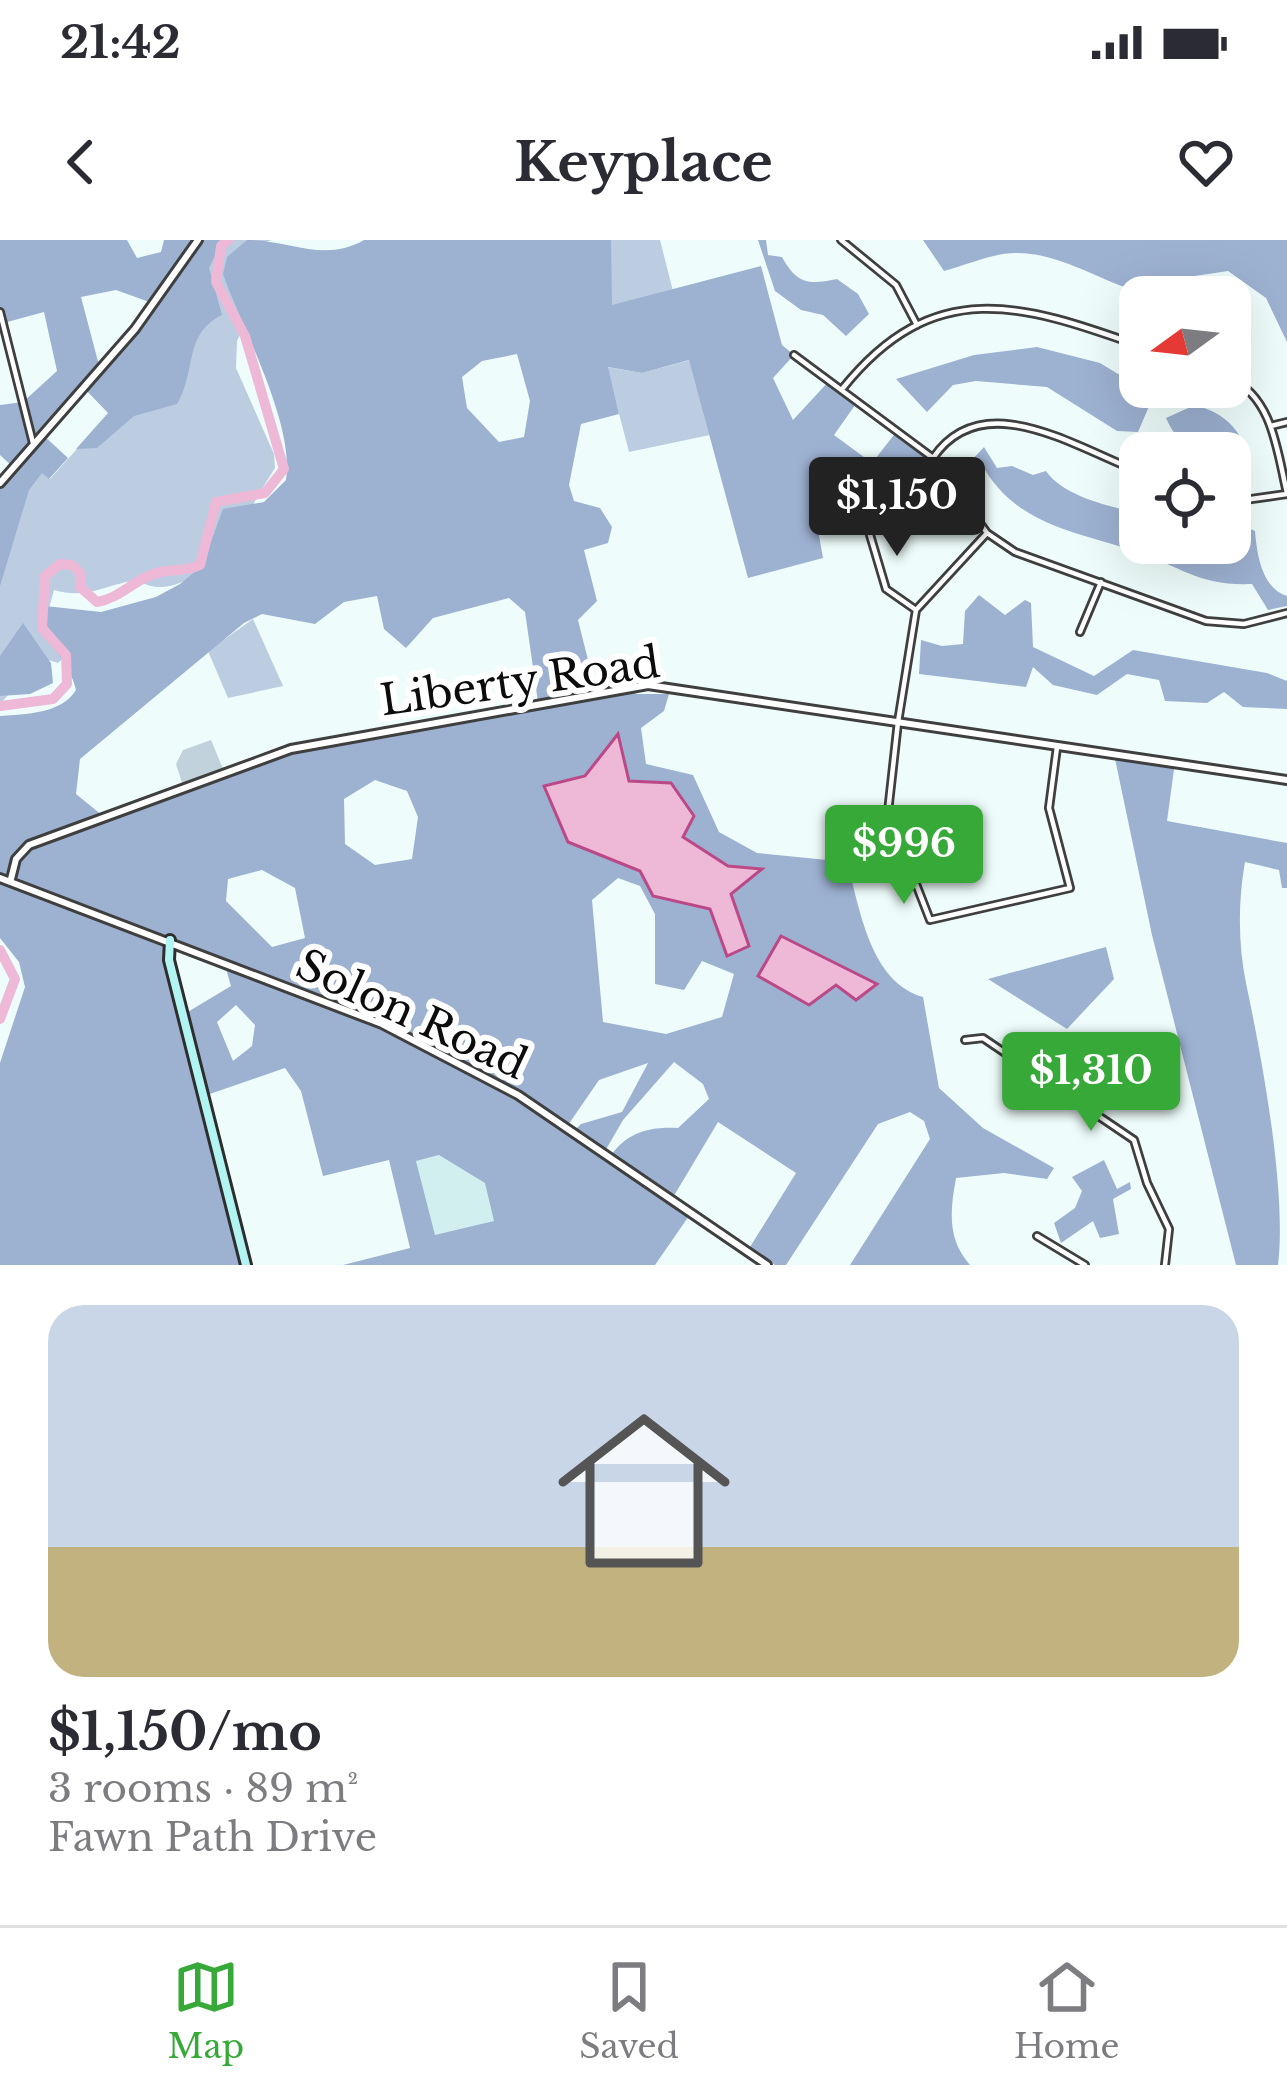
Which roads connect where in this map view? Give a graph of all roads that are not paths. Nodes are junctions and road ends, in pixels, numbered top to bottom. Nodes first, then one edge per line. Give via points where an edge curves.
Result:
1 (198, 240) edge
2 (841, 240) edge
3 (0, 311) edge
4 (917, 325) junction
5 (1119, 339) edge
6 (794, 356) dead end
7 (842, 388) junction
8 (1251, 391) edge
9 (1287, 422) edge
10 (1270, 426) junction
11 (33, 443) junction
12 (933, 458) junction
13 (1119, 465) edge
14 (0, 483) edge
15 (1287, 493) edge
16 (1251, 499) edge
17 (865, 518) dead end
18 (987, 533) junction
19 (1101, 582) junction
20 (916, 610) junction
21 (1287, 613) edge
22 (1080, 632) dead end
23 (898, 722) junction
24 (1057, 745) junction
25 (1287, 780) edge
26 (0, 878) edge
27 (11, 879) junction
28 (170, 940) junction
29 (965, 1040) dead end
30 (1124, 1054) dead end
31 (1089, 1108) junction
32 (1037, 1236) dead end
33 (246, 1265) edge
34 (767, 1265) edge
35 (1085, 1265) edge
36 (1165, 1265) edge

1 - 11 street via 135,329
2 - 4 street via 896,285
3 - 11 street
4 - 5 street via 970,309 1021,307
4 - 7 street
6 - 7 street
7 - 12 street
8 - 10 street
9 - 10 street
10 - 15 street
11 - 14 street
12 - 13 street via 957,430 993,420
12 - 18 street
15 - 16 street
17 - 20 street via 886,590
18 - 19 street via 1015,552
18 - 20 street
19 - 21 street via 1206,621 1244,624
19 - 22 street
20 - 23 street
23 - 24 street, Liberty Road
23 - 24 street via 888,812 930,920 1070,888 1049,808
23 - 27 street, Liberty Road via 648,686 364,734 254,760 29,844
24 - 25 street, Liberty Road
26 - 27 street, Solon Road
27 - 28 street, Solon Road
28 - 33 main road
28 - 34 street, Solon Road via 382,1024 495,1082
29 - 31 street via 983,1038
30 - 31 street
31 - 36 street via 1134,1140 1169,1229
32 - 35 street

